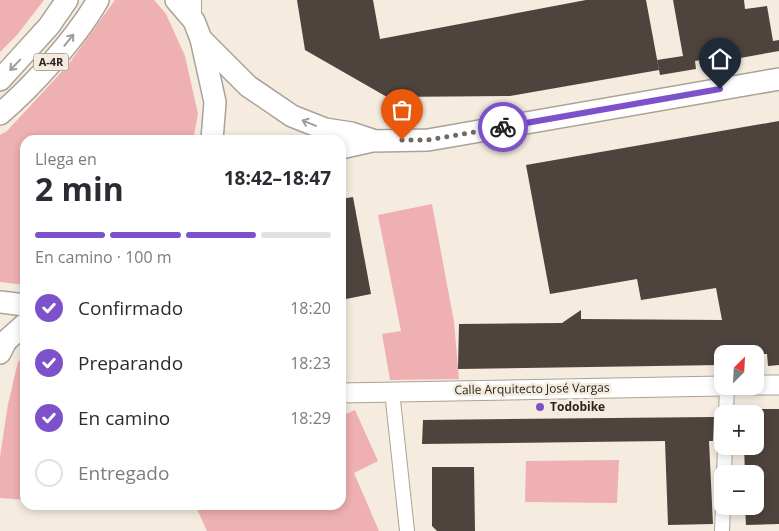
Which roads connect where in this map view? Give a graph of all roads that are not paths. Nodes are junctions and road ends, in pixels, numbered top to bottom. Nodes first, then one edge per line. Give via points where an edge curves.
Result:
1 (67, 0) edge
2 (176, 0) edge
3 (194, 0) edge
4 (97, 2) edge
5 (197, 30) junction
6 (779, 79) edge
7 (0, 80) edge
8 (0, 114) edge
9 (212, 135) edge
10 (372, 140) junction
11 (346, 147) edge
12 (0, 302) edge
13 (20, 304) edge
14 (20, 328) edge
15 (0, 353) edge
16 (779, 385) edge
17 (714, 386) edge
18 (764, 386) edge
19 (392, 391) junction
20 (346, 393) edge
21 (723, 515) edge
22 (407, 531) edge
23 (722, 531) edge

1 -> 7 main road, A-4R via 49,26
2 - 5 main road
3 - 5 street
8 -> 4 main road, A-4R via 69,41
5 - 9 main road via 215,102
10 -> 5 main road via 326,129 292,116 248,86
6 - 10 main road via 428,140
10 - 11 main road
12 - 13 main road
14 - 15 main road via 6,341
16 - 18 street
17 - 19 street, Calle Arquitecto José Vargas
19 - 20 street, Calle Arquitecto José Vargas
19 - 22 street
21 - 23 street

